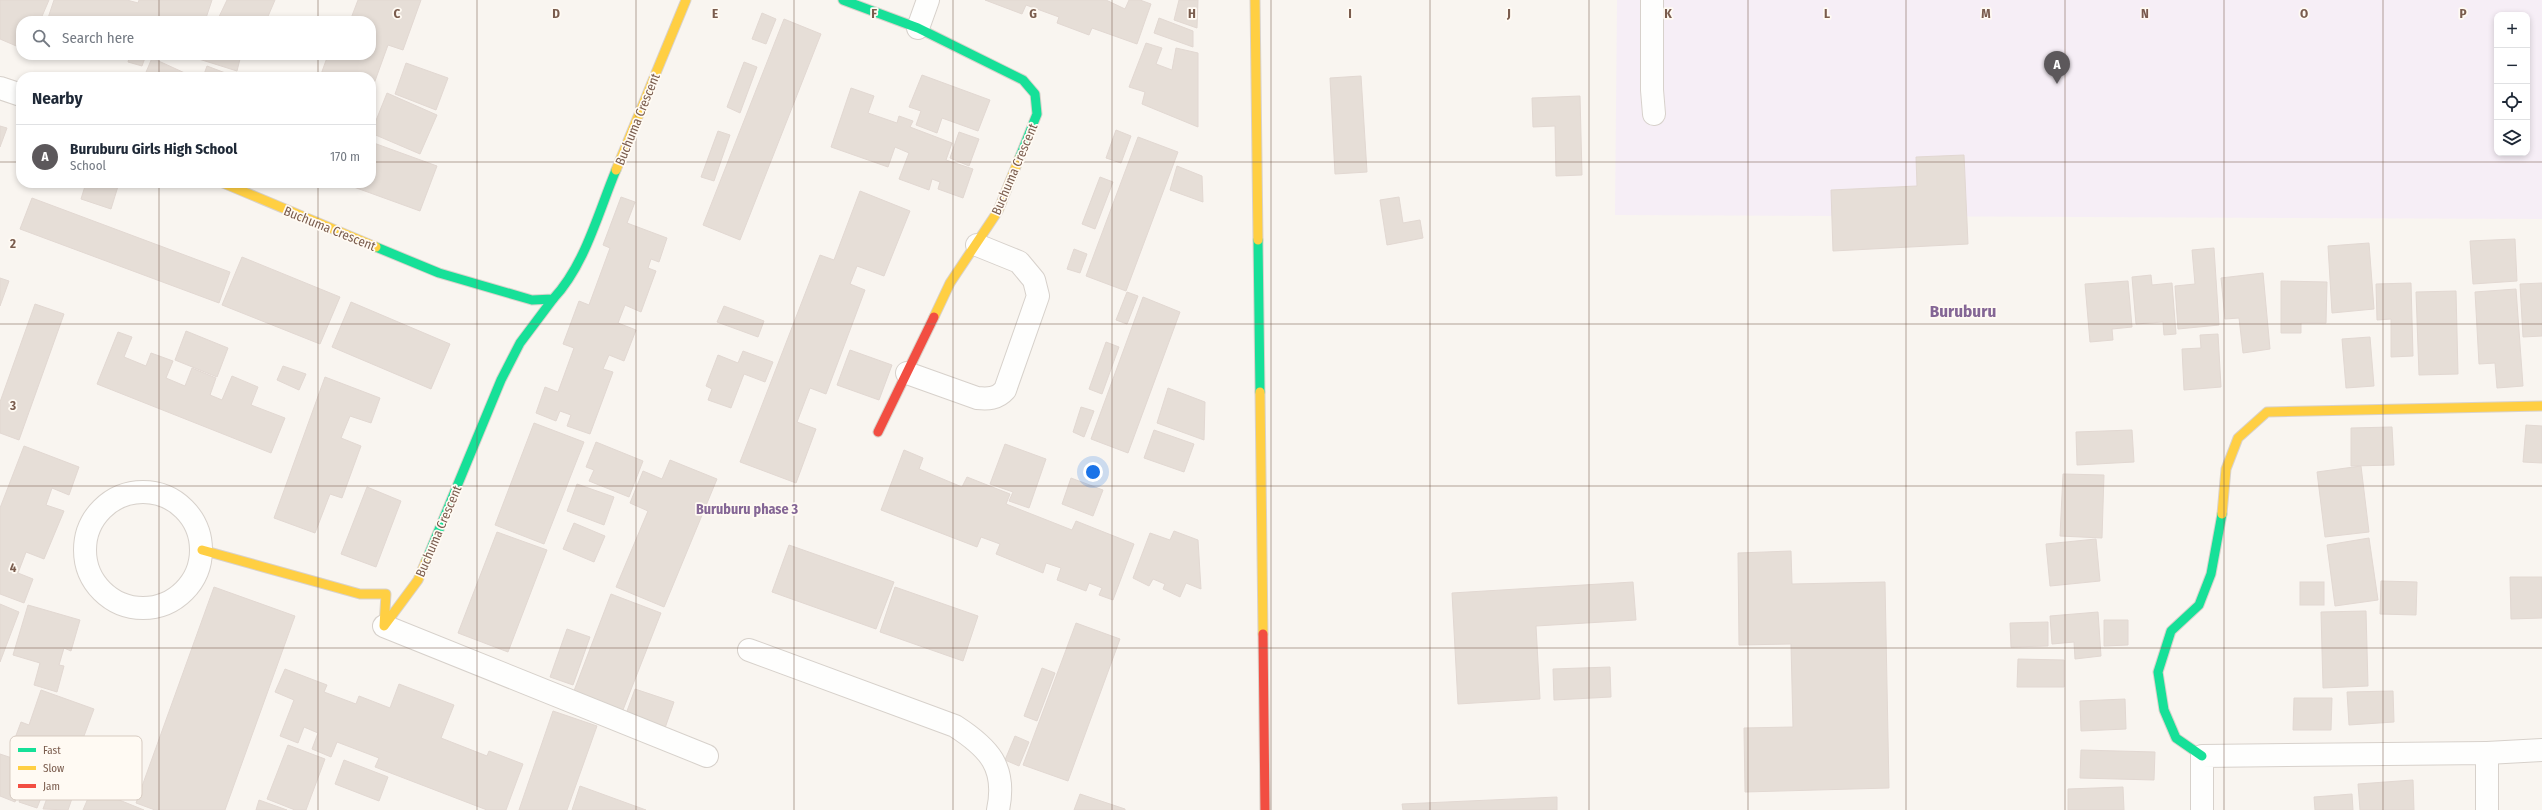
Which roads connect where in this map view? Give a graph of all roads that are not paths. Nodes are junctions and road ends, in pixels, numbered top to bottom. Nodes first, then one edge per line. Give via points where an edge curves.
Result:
1 (686, 0) edge
2 (842, 0) edge
3 (928, 0) edge
4 (1255, 0) edge
5 (1652, 0) edge
6 (918, 28) junction
7 (1654, 114) dead end
8 (235, 188) edge
9 (977, 245) junction
10 (553, 300) junction
11 (907, 373) junction
12 (2542, 406) edge
13 (878, 432) dead end
14 (202, 550) junction
15 (384, 626) junction
16 (748, 650) dead end
17 (2542, 750) edge
18 (2487, 753) junction
19 (707, 756) dead end
20 (2202, 756) junction
21 (998, 810) edge
22 (1265, 810) edge
23 (2202, 810) edge
24 (2487, 810) edge

1 - 10 street, Buchuma Crescent via 579,260 566,284
2 - 6 street, Buchuma Crescent
3 - 6 street
4 - 22 street
5 - 7 street
6 - 9 street, Buchuma Crescent via 1023,80 1035,94 1037,114 998,211
8 - 10 street, Buchuma Crescent via 439,272 532,300
9 - 11 street, Buchuma Crescent via 950,283
9 - 11 street via 1019,262 1034,280 1038,296 1005,390 989,399 977,398
10 - 15 street, Buchuma Crescent via 520,343 500,380 418,580
11 - 13 street, Buchuma Crescent
12 - 20 street via 2267,412 2238,438 2226,469 2222,515 2211,574 2199,605 2171,631 2158,672 2164,710 2176,738
14 - 14 street via 194,520 172,498 142,490 113,498 91,521 83,551 92,580 113,602 143,610 172,602 194,580
14 - 15 street via 360,594 386,594
15 - 19 street
16 - 21 street via 955,726 979,741 998,768 1001,795
17 - 18 street
18 - 20 street
18 - 24 street
20 - 23 street

